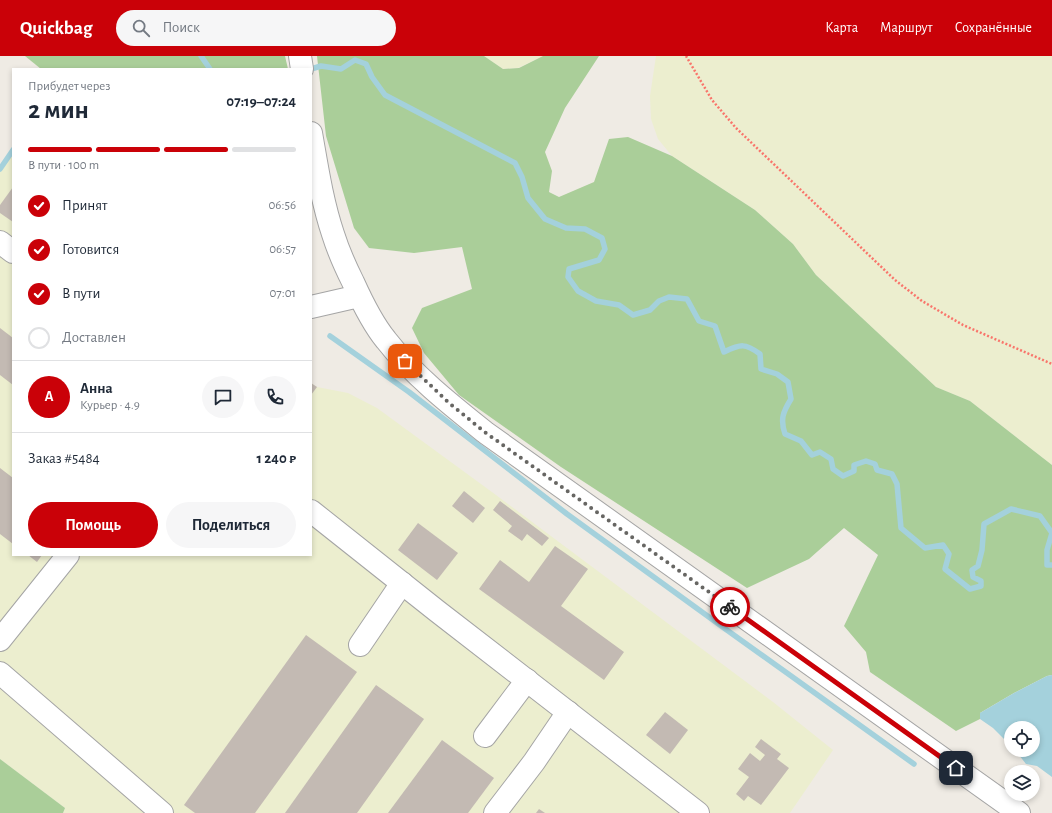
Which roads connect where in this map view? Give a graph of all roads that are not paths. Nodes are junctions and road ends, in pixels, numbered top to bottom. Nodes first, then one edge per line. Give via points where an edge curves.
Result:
1 (300, 56) edge
2 (302, 68) edge
3 (312, 139) edge
4 (0, 242) edge
5 (12, 251) edge
6 (359, 296) junction
7 (312, 307) edge
8 (312, 512) edge
9 (67, 556) edge
10 (402, 583) junction
11 (0, 640) edge
12 (360, 645) dead end
13 (0, 673) edge
14 (527, 680) junction
15 (568, 712) junction
16 (485, 736) dead end
17 (162, 813) edge
18 (495, 813) edge
19 (698, 813) edge
20 (1019, 813) edge

1 - 2 street
3 - 6 street via 332,233
4 - 5 street
6 - 7 street
6 - 20 street via 386,340 414,371 486,433
8 - 10 street
9 - 11 street
10 - 12 street
10 - 14 street
13 - 17 street
14 - 15 street
14 - 16 street
15 - 18 street
15 - 19 street

